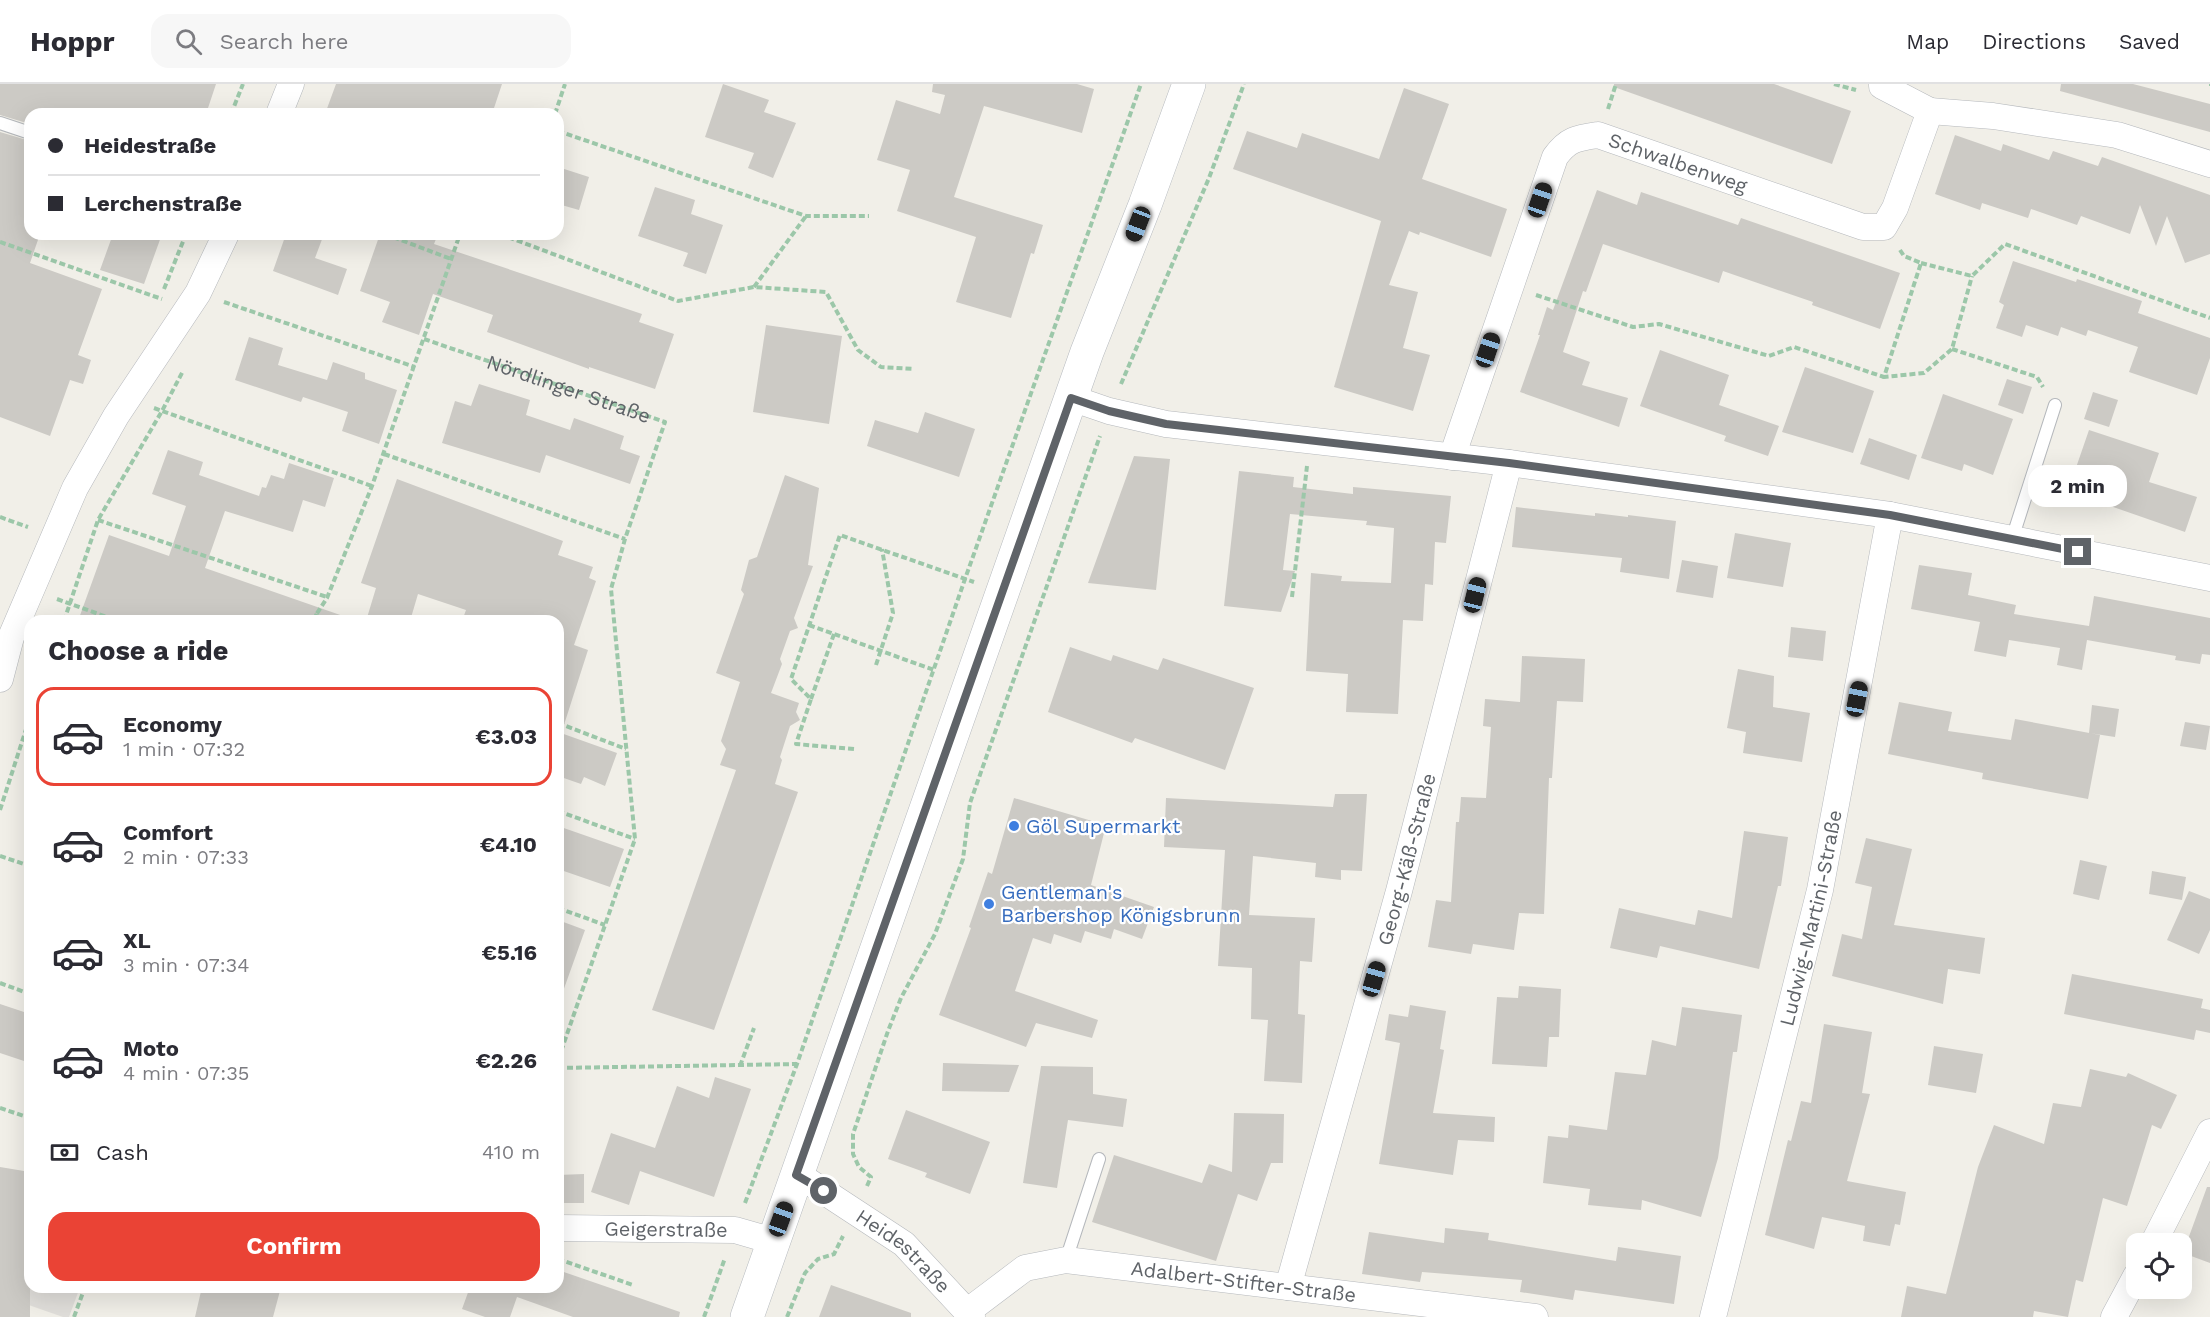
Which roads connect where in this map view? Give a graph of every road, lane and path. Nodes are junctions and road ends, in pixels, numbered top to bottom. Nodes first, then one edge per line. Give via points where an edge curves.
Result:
1 (243, 84) edge
2 (291, 84) edge
3 (565, 84) edge
4 (1141, 84) edge
5 (1189, 84) edge
6 (1244, 84) edge
7 (1882, 84) edge
8 (233, 108) edge
9 (281, 108) edge
10 (557, 108) edge
11 (1930, 111) junction
12 (0, 123) edge
13 (24, 131) edge
14 (564, 133) edge
15 (2210, 164) edge
16 (806, 216) junction
17 (869, 216) dead end
18 (1884, 227) junction
19 (223, 240) edge
20 (401, 240) edge
21 (458, 240) edge
22 (516, 240) edge
23 (0, 242) edge
24 (452, 259) junction
25 (1921, 263) junction
26 (1972, 276) junction
27 (1510, 286) junction
28 (754, 287) junction
29 (193, 301) junction
30 (2210, 318) edge
31 (424, 339) junction
32 (1952, 349) junction
33 (188, 361) dead end
34 (415, 367) junction
35 (914, 369) dead end
36 (1884, 378) junction
37 (128, 398) junction
38 (1071, 398) junction
39 (2055, 405) joint
40 (162, 411) junction
41 (1109, 411) junction
42 (1310, 440) junction
43 (384, 454) junction
44 (1452, 457) junction
45 (1509, 463) junction
46 (372, 486) junction
47 (66, 508) junction
48 (1890, 515) junction
49 (98, 520) junction
50 (625, 539) junction
51 (2012, 539) junction
52 (882, 549) junction
53 (2210, 578) edge
54 (965, 579) junction
55 (31, 589) junction
56 (1003, 591) junction
57 (1292, 597) dead end
58 (327, 598) junction
59 (70, 604) junction
60 (66, 615) edge
61 (101, 615) edge
62 (314, 615) edge
63 (809, 626) junction
64 (834, 634) junction
65 (881, 651) junction
66 (876, 665) dead end
67 (934, 670) junction
68 (0, 679) edge
69 (811, 699) junction
70 (564, 725) edge
71 (24, 736) edge
72 (626, 749) junction
73 (854, 749) dead end
74 (0, 810) edge
75 (564, 813) edge
76 (635, 838) junction
77 (0, 856) edge
78 (24, 864) edge
79 (564, 910) edge
80 (605, 925) junction
81 (0, 983) edge
82 (24, 992) edge
83 (754, 1028) dead end
84 (564, 1043) edge
85 (797, 1064) junction
86 (740, 1066) junction
87 (564, 1068) edge
88 (0, 1108) edge
89 (24, 1116) edge
90 (2210, 1132) edge
91 (1099, 1159) dead end
92 (796, 1175) junction
93 (856, 1211) junction
94 (564, 1228) edge
95 (735, 1230) junction
96 (2159, 1233) edge
97 (773, 1241) junction
98 (1065, 1260) junction
99 (564, 1261) edge
100 (633, 1285) dead end
101 (1288, 1287) junction
102 (82, 1293) edge
103 (2126, 1295) edge
104 (970, 1314) edge
105 (74, 1317) edge
106 (704, 1317) edge
107 (747, 1317) edge
108 (787, 1317) edge
109 (1535, 1317) edge
110 (1713, 1317) edge
111 (2114, 1317) edge

1 - 8 path
2 - 9 street
3 - 10 path
4 - 54 path
5 - 38 street
6 - 41 path via 1209,178
7 - 11 street
11 - 15 street via 1993,116 2117,135
11 - 18 street via 1895,208
12 - 13 lane
14 - 16 path
16 - 17 path
16 - 28 path
18 - 25 path via 1904,256
18 - 27 street, Schwalbenweg via 1863,226 1598,135 1564,145 1555,156
19 - 29 street
20 - 24 path
21 - 24 path
22 - 28 path via 678,301
23 - 29 path
24 - 31 path
25 - 26 path
25 - 36 path
26 - 30 path via 2004,244
26 - 32 path
27 - 36 path via 1633,327 1659,324 1769,356 1794,346
27 - 44 street, Schwalbenweg
28 - 35 path via 826,292 858,350 881,368
29 - 34 path
29 - 37 street
31 - 34 path
31 - 50 path, Nördlinger Straße via 665,422
32 - 36 path via 1924,373
32 - 39 path via 2037,377
33 - 40 path
34 - 43 path
37 - 40 path
37 - 47 street
38 - 41 street
38 - 56 street
39 - 51 lane
40 - 46 path
40 - 49 path
41 - 42 street via 1166,424
41 - 93 path via 970,803 963,859 935,934 888,1031 853,1134 853,1154 870,1177
42 - 44 street
42 - 57 path
43 - 46 path
43 - 50 path
44 - 45 street
45 - 48 street
45 - 101 street, Georg-Käß-Straße via 1399,891
46 - 58 path
47 - 49 path
47 - 55 street
48 - 51 street
48 - 110 street, Ludwig-Martini-Straße via 1820,890
49 - 58 path
49 - 59 path
50 - 72 path, Nördlinger Straße via 611,589
51 - 53 street
52 - 54 path
52 - 63 path via 840,535
52 - 65 path via 893,613
54 - 56 path
54 - 67 path
55 - 59 path
55 - 68 street
56 - 92 street
58 - 62 path
59 - 60 path
59 - 61 path
63 - 64 path
63 - 69 path via 791,679
64 - 65 path
64 - 69 path
65 - 66 path
65 - 67 path
67 - 85 path
69 - 73 path via 796,744
70 - 72 path
71 - 74 path
72 - 76 path, Nördlinger Straße
75 - 76 path
76 - 80 path, Nördlinger Straße
77 - 78 path
79 - 80 path
80 - 84 path, Nördlinger Straße
81 - 82 path
83 - 86 path
85 - 86 path
85 - 95 path
86 - 87 path
88 - 89 path
90 - 96 street
91 - 98 lane
92 - 93 street, Heidestraße
92 - 97 street
93 - 104 street, Heidestraße via 904,1244
93 - 108 path via 834,1254 818,1259 805,1273
94 - 95 street, Geigerstraße
95 - 97 street, Geigerstraße
95 - 106 path
97 - 107 street
98 - 101 street, Adalbert-Stifter-Straße
98 - 104 street, Adalbert-Stifter-Straße via 1025,1268
99 - 100 path
101 - 109 street, Adalbert-Stifter-Straße
102 - 105 path
103 - 111 street

